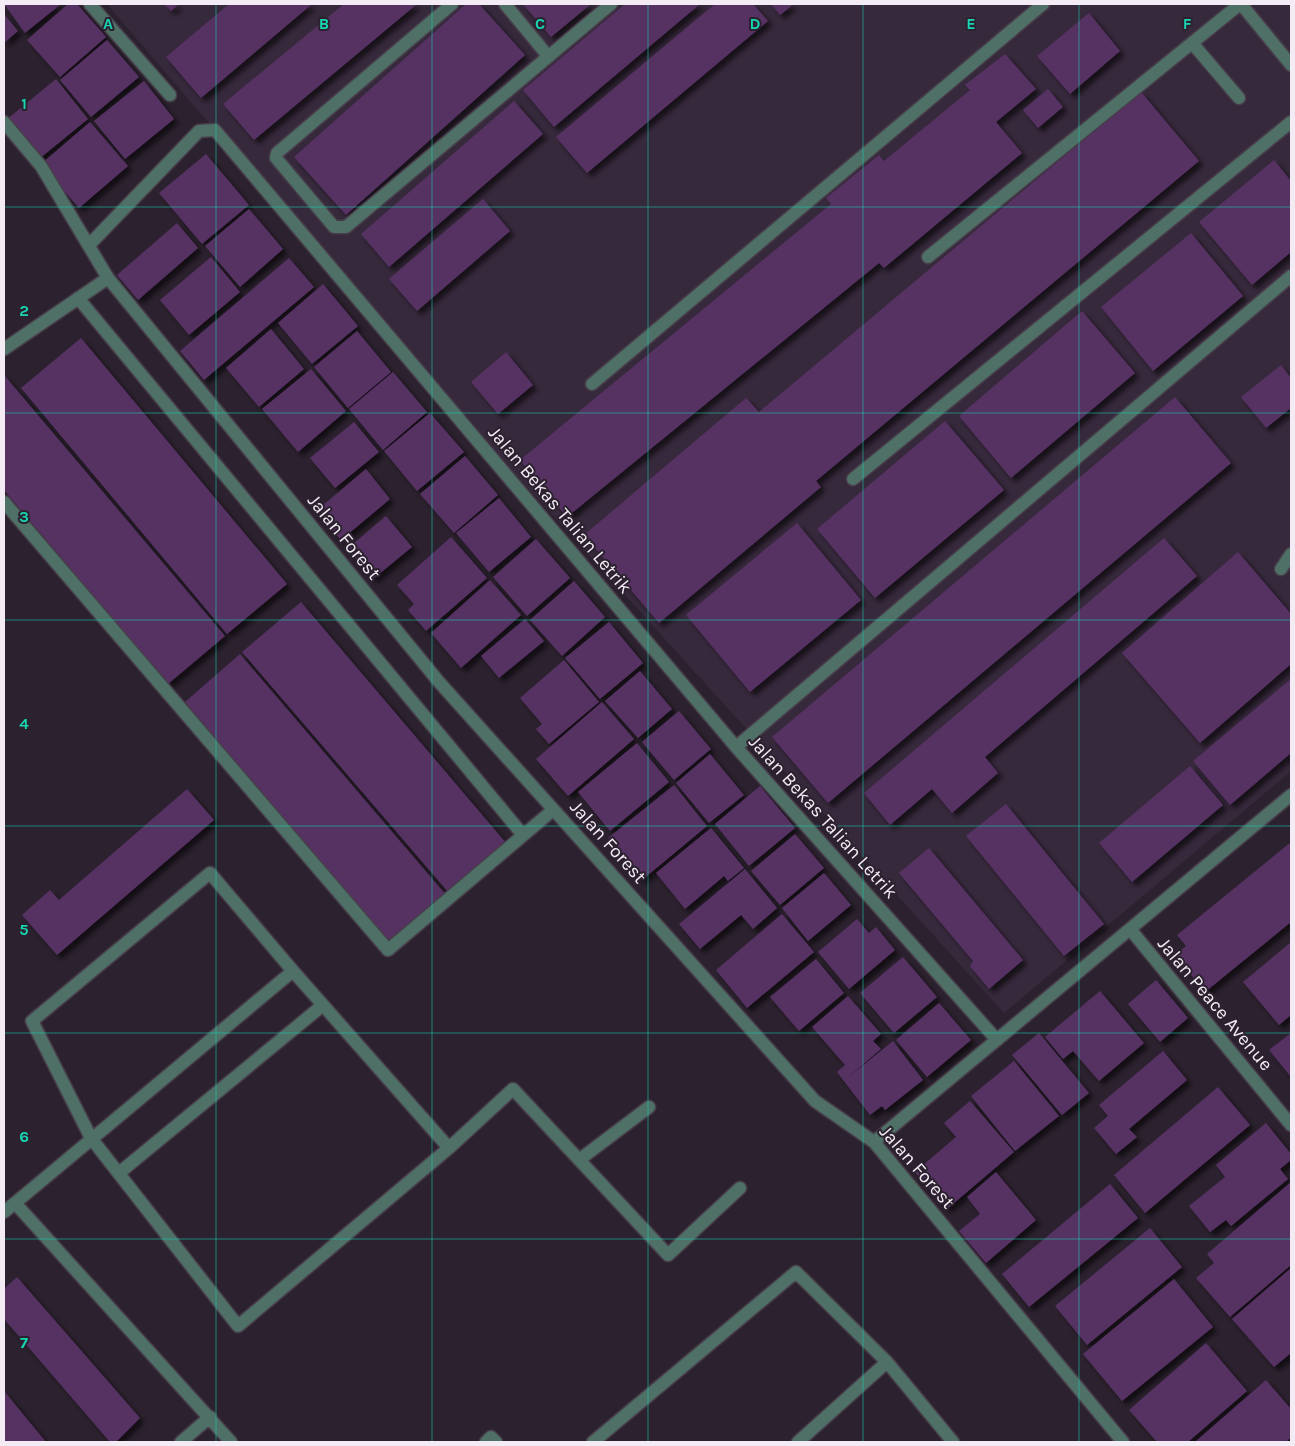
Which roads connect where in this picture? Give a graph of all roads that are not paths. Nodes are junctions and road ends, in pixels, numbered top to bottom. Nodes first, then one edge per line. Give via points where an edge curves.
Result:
1 (90, 4) edge
2 (452, 4) edge
3 (505, 4) edge
4 (611, 4) edge
5 (1043, 4) edge
6 (1240, 4) edge
7 (1192, 43) junction
8 (548, 56) junction
9 (1291, 65) edge
10 (170, 94) dead end
11 (1239, 98) dead end
12 (4, 122) edge
13 (1291, 122) edge
14 (89, 245) junction
15 (928, 257) dead end
16 (1291, 276) edge
17 (108, 278) junction
18 (78, 298) junction
19 (4, 349) edge
20 (592, 384) dead end
21 (853, 479) dead end
22 (4, 502) edge
23 (1291, 554) edge
24 (1281, 569) dead end
25 (736, 748) junction
26 (1291, 795) edge
27 (553, 810) junction
28 (523, 834) junction
29 (1130, 929) junction
30 (293, 971) junction
31 (323, 1005) junction
32 (997, 1040) junction
33 (649, 1107) dead end
34 (1291, 1125) edge
35 (91, 1138) junction
36 (874, 1142) junction
37 (449, 1148) junction
38 (579, 1160) junction
39 (119, 1173) junction
40 (740, 1188) dead end
41 (15, 1203) junction
42 (4, 1212) edge
43 (888, 1362) junction
44 (210, 1417) junction
45 (181, 1442) edge
46 (231, 1442) edge
47 (486, 1442) edge
48 (496, 1442) edge
49 (593, 1442) edge
50 (798, 1442) edge
51 (953, 1442) edge
52 (1123, 1442) edge

1 - 10 street
2 - 8 street via 277,153 276,158 334,227 346,227
3 - 8 street
4 - 8 street
5 - 20 street
6 - 7 street
6 - 9 street
7 - 11 street
7 - 15 street
12 - 14 street, Jalan Forest via 41,166
13 - 21 street
14 - 17 street, Jalan Forest
14 - 25 street, Jalan Bekas Talian Letrik via 199,131 215,130
16 - 25 street
17 - 18 street
17 - 27 street, Jalan Forest via 439,682
18 - 19 street
18 - 28 street
22 - 28 street via 388,950
23 - 24 street
25 - 32 street, Jalan Bekas Talian Letrik
26 - 29 street
27 - 28 street
27 - 36 street, Jalan Forest via 815,1102
29 - 32 street
29 - 34 street, Jalan Peace Avenue
30 - 31 street
30 - 35 street
30 - 35 street via 210,873 202,879 32,1021
31 - 37 street
31 - 39 street
32 - 36 street
33 - 38 street
35 - 39 street
35 - 41 street
36 - 52 street, Jalan Forest
37 - 38 street via 513,1089
37 - 39 street via 238,1326
38 - 40 street via 668,1255
41 - 42 street
41 - 44 street
43 - 49 street via 796,1272
43 - 50 street
43 - 51 street
44 - 45 street
44 - 46 street
47 - 48 street via 491,1438

